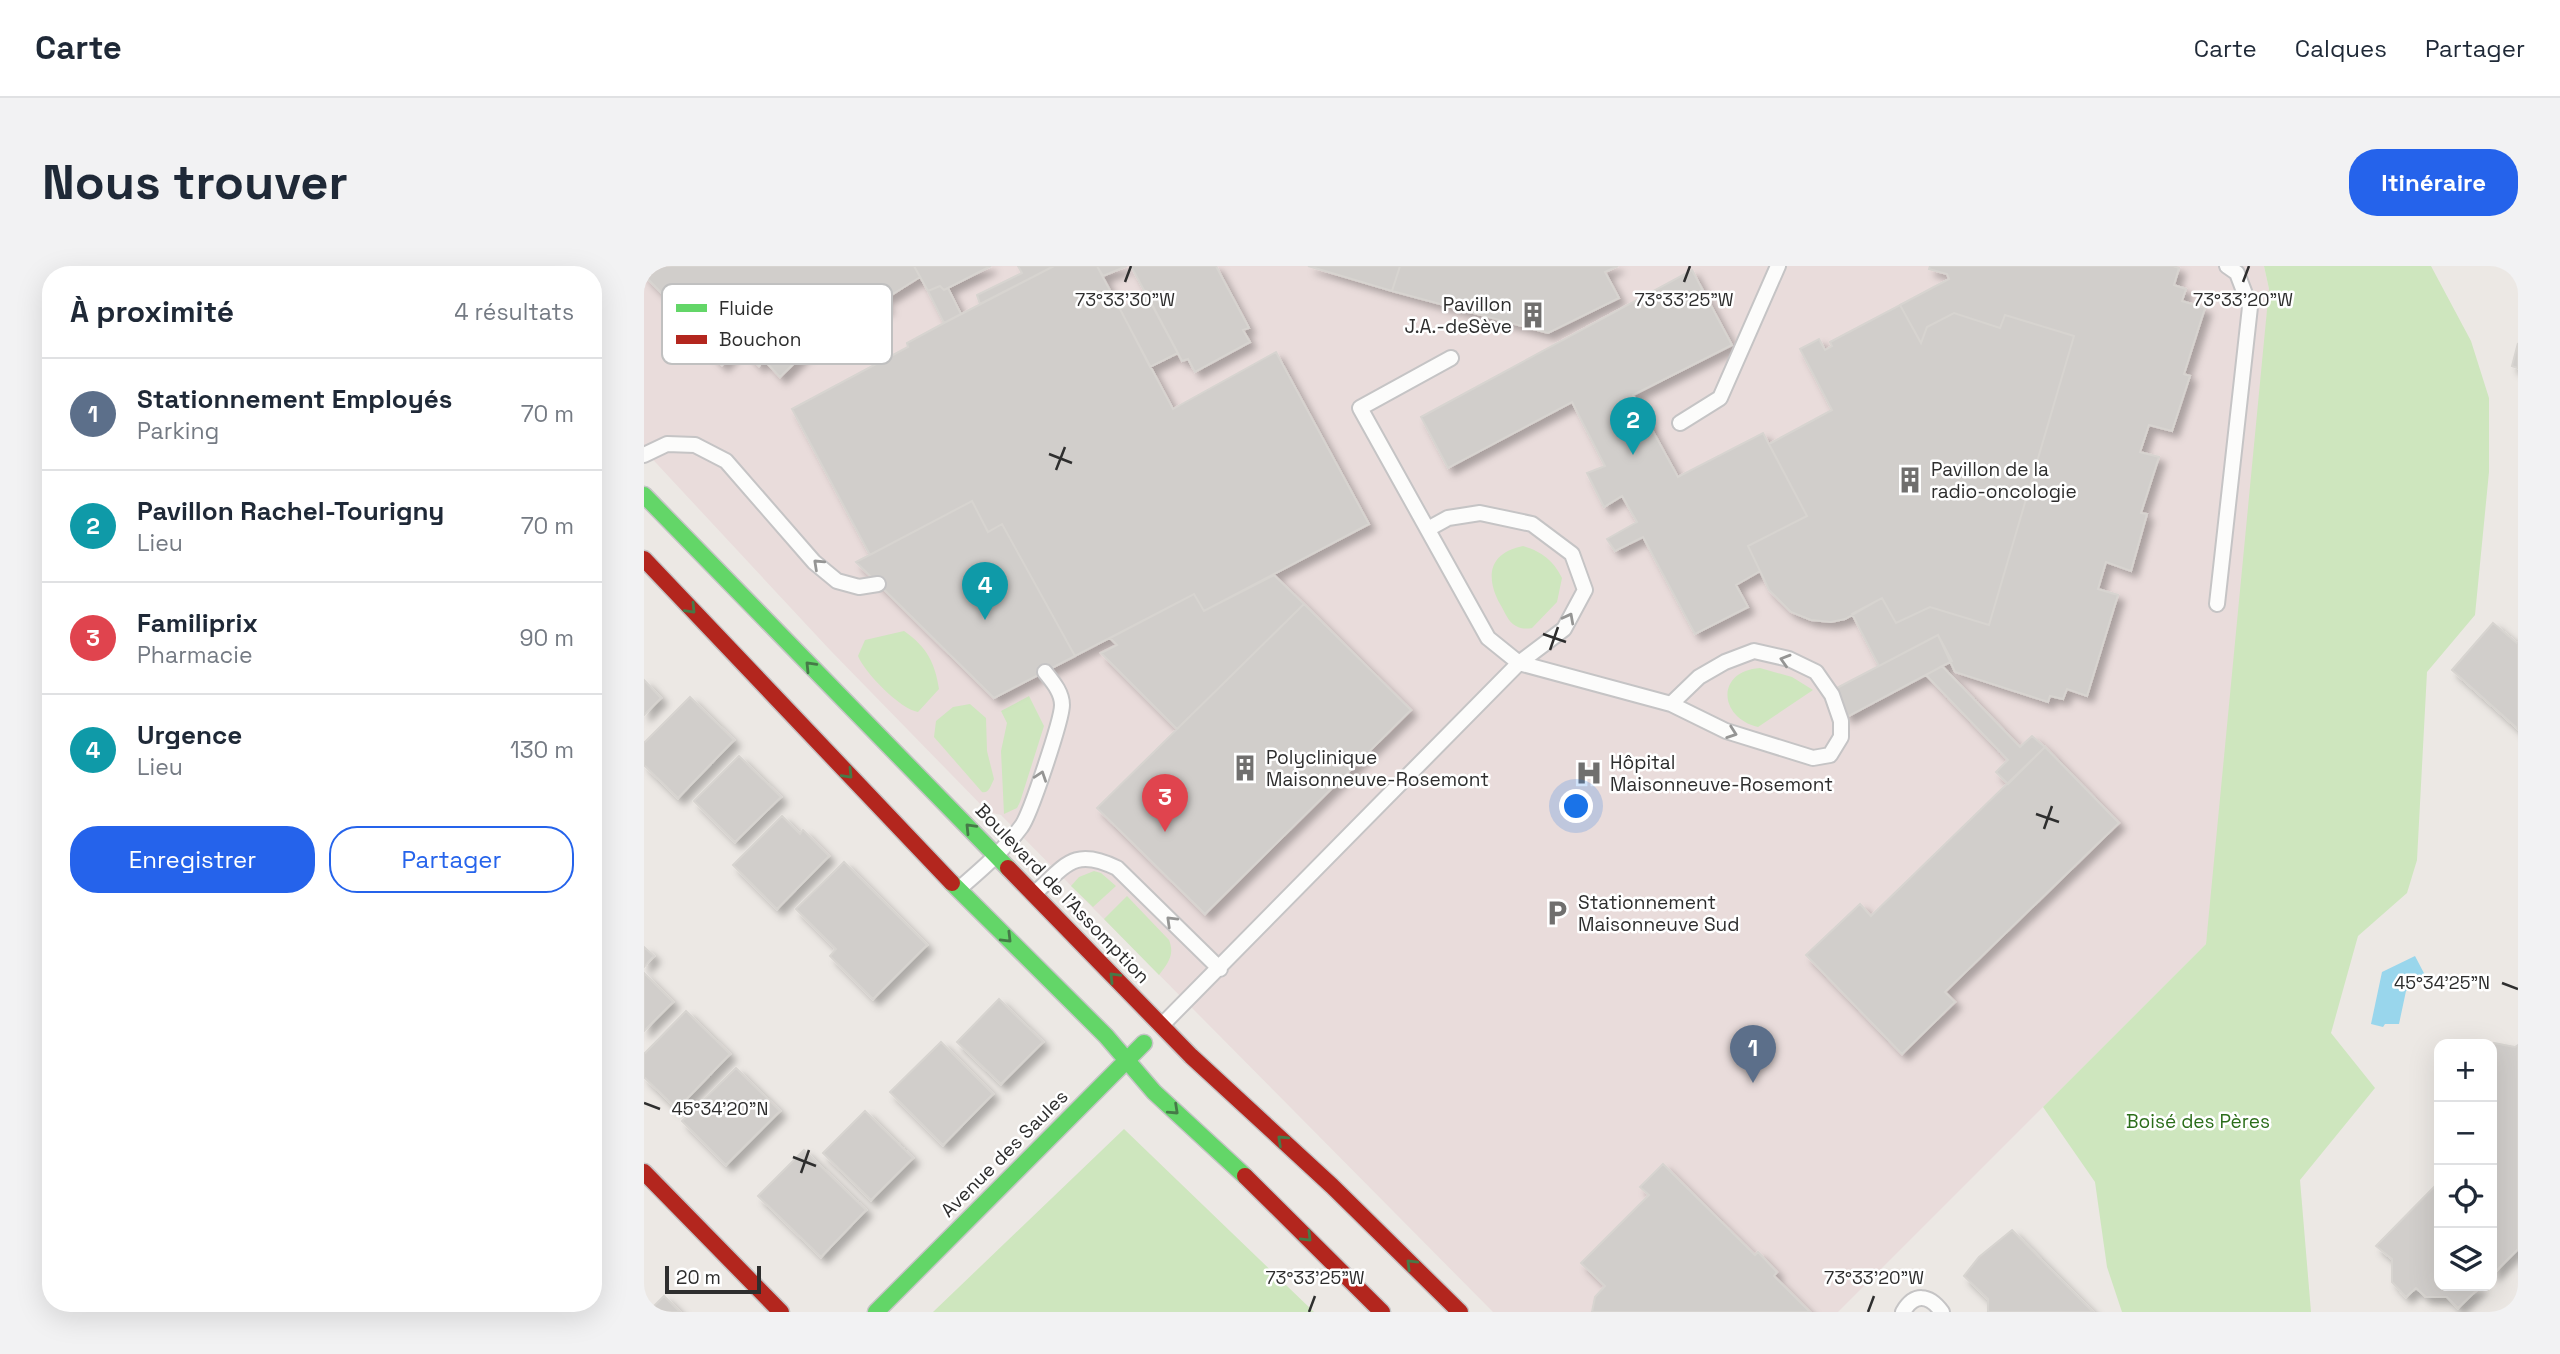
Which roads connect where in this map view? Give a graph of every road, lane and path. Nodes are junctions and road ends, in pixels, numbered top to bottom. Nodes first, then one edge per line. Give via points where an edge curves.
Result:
1 (1778, 266) edge
2 (2227, 266) edge
3 (1451, 358) dead end
4 (1680, 422) dead end
5 (644, 454) edge
6 (644, 495) edge
7 (1428, 528) junction
8 (644, 559) edge
9 (878, 584) dead end
10 (2217, 604) dead end
11 (1519, 663) junction
12 (1045, 672) dead end
13 (1671, 704) junction
14 (997, 855) junction
15 (958, 890) junction
16 (1035, 894) junction
17 (1220, 969) junction
18 (1162, 1025) junction
19 (1128, 1060) junction
20 (644, 1172) edge
21 (781, 1312) edge
22 (876, 1312) edge
23 (1381, 1312) edge
24 (1460, 1312) edge
25 (1903, 1312) edge
26 (1942, 1312) edge

1 - 4 lane via 1720,398
2 - 10 lane via 2238,273 2250,307
3 - 7 lane via 1360,408
9 -> 5 lane via 859,587 837,581 814,562 726,461 695,445 667,444
14 -> 6 street, Boulevard de l'Assomption
7 - 11 lane via 1488,638
11 -> 7 lane via 1564,629 1584,590 1572,554 1532,524 1480,513 1448,518
8 -> 15 street
11 - 13 lane
11 - 17 lane
14 -> 12 lane via 1024,825 1057,729 1062,703
13 -> 13 lane via 1726,731 1813,758 1830,755 1841,737 1832,695 1816,672 1788,659 1754,652 1699,677
14 - 15 lane
14 - 16 street, Boulevard de l'Assomption
15 -> 19 street
17 -> 16 lane via 1116,868 1102,861 1074,860
18 -> 16 street, Boulevard de l'Assomption
17 - 18 lane
18 - 19 street, Avenue des Saules
24 -> 18 street, Boulevard de l'Assomption
19 - 22 street, Avenue des Saules
19 -> 23 street via 1154,1092
20 - 21 street
25 - 26 lane via 1909,1302 1920,1298

